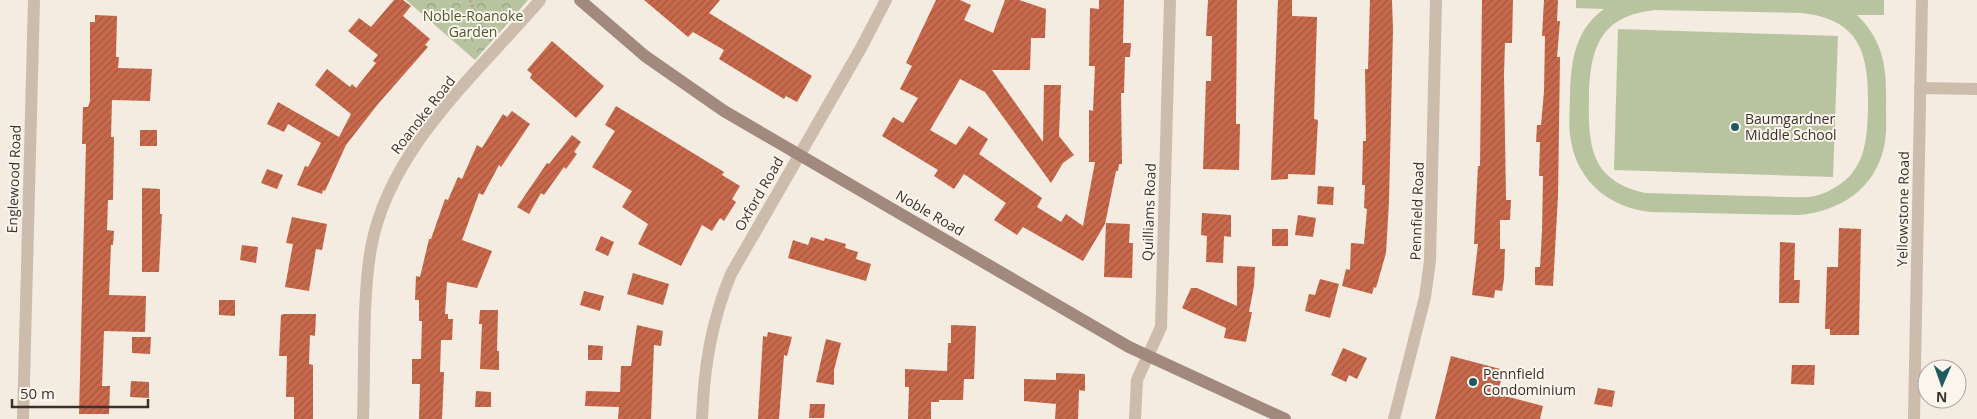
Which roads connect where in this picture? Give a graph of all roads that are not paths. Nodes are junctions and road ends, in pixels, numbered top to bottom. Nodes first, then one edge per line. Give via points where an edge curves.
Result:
1 (34, 0) edge
2 (540, 0) edge
3 (580, 0) edge
4 (886, 0) edge
5 (1170, 0) edge
6 (1436, 0) edge
7 (1922, 0) edge
8 (1920, 88) junction
9 (1977, 89) edge
10 (799, 155) junction
11 (1149, 356) junction
12 (23, 419) edge
13 (363, 419) edge
14 (702, 419) edge
15 (1136, 419) edge
16 (1285, 419) edge
17 (1394, 419) edge
18 (1914, 419) edge

1 - 12 street, Englewood Road
2 - 13 street, Roanoke Road via 430,127 410,154 389,192 377,222 369,264
3 - 10 main road, Noble Road via 674,78
4 - 10 street, Oxford Road
5 - 11 street, Quilliams Road via 1161,327
6 - 17 street, Pennfield Road via 1430,261 1425,297
7 - 8 street, Yellowstone Road
8 - 9 street
8 - 18 street, Yellowstone Road
10 - 11 main road, Noble Road
10 - 14 street, Oxford Road via 741,255 723,294 708,349
11 - 15 street, Quilliams Road via 1137,380
11 - 16 main road, Noble Road

